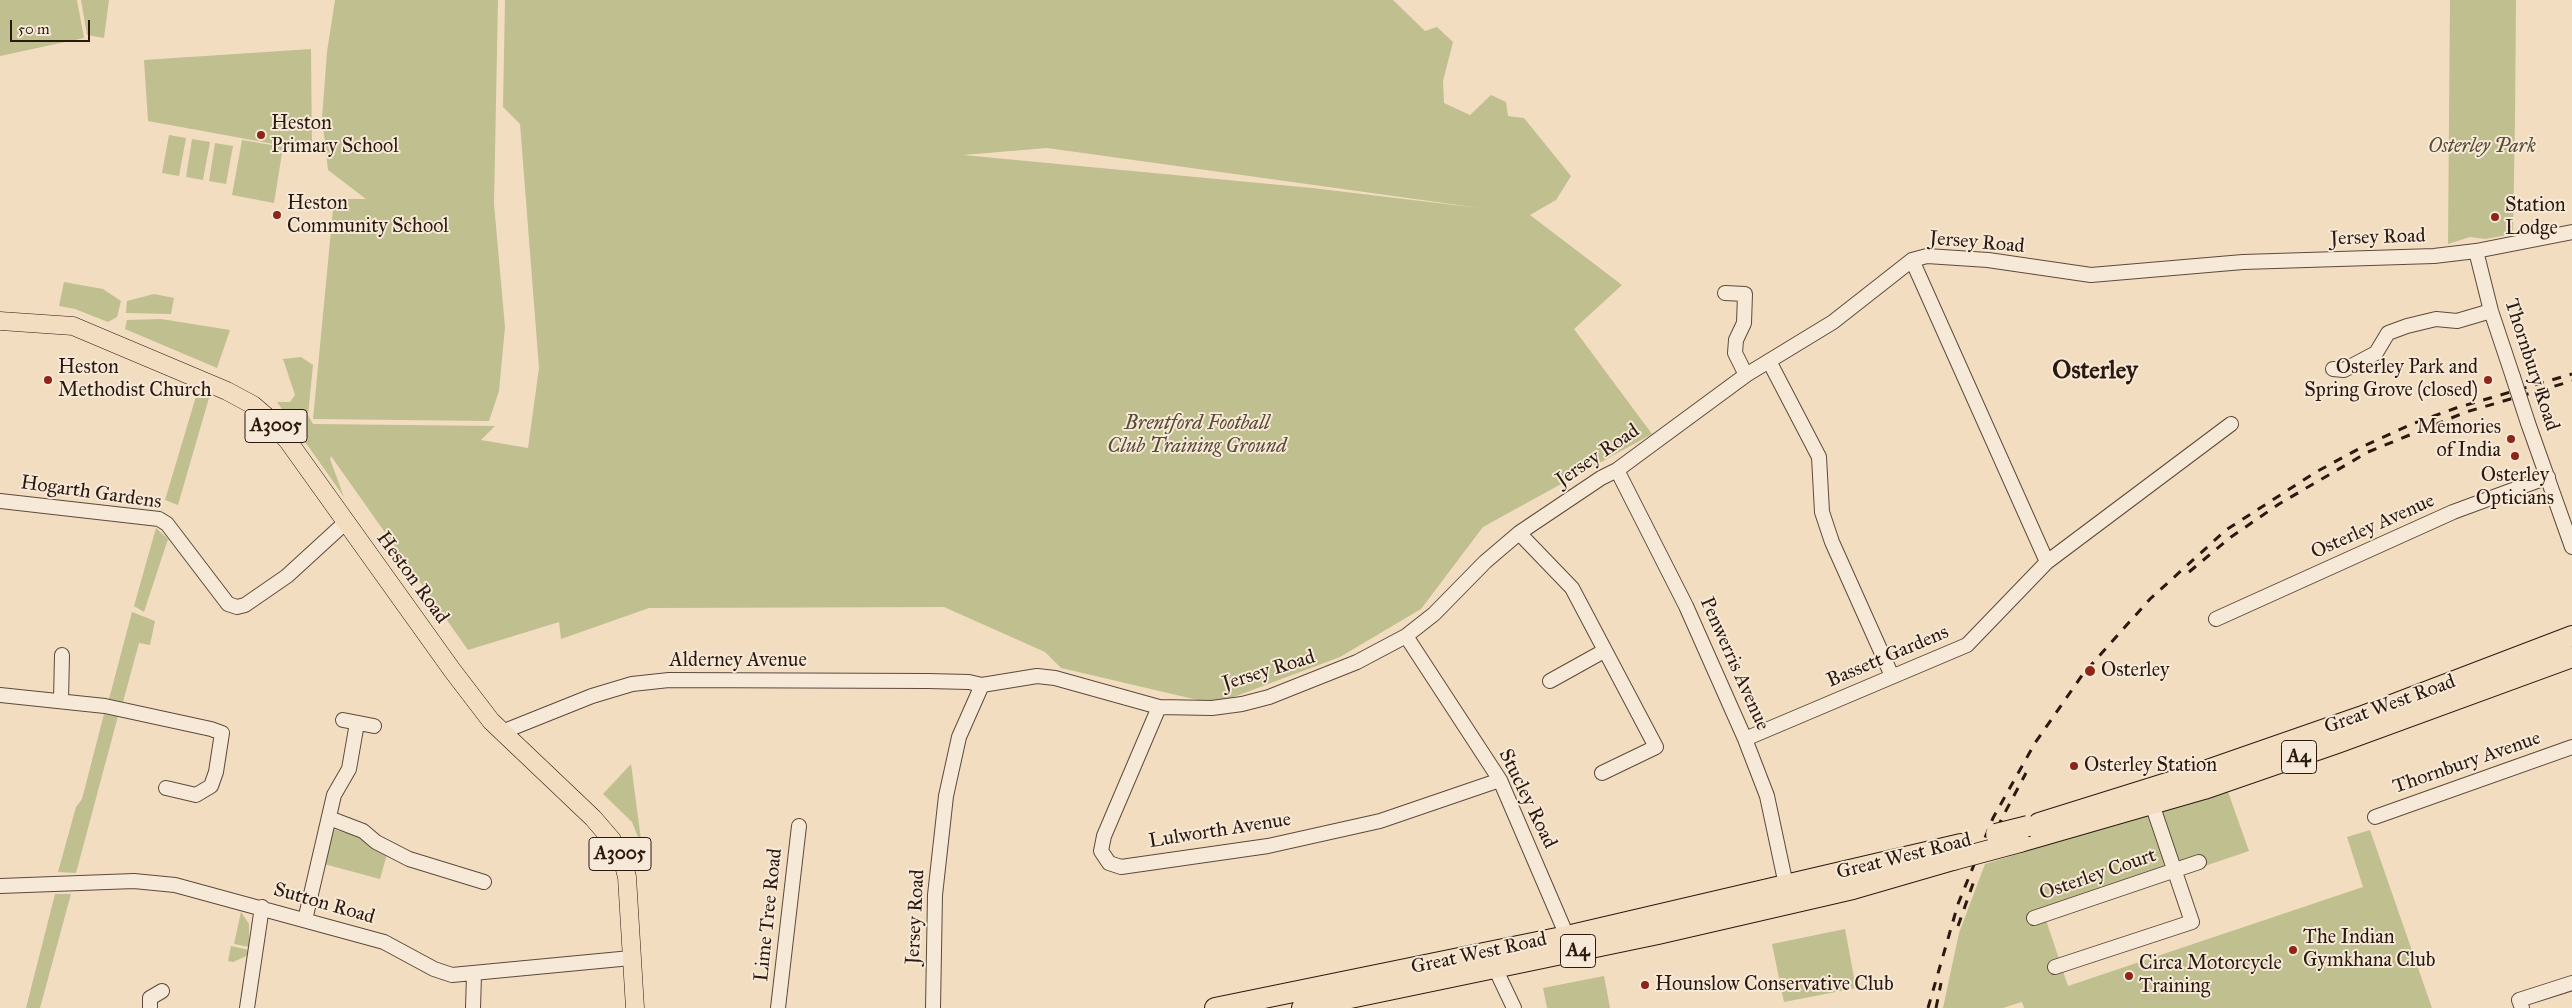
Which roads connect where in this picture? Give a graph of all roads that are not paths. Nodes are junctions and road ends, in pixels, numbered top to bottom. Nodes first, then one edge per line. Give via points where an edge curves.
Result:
1 (2572, 232) edge
2 (2476, 252) junction
3 (1912, 260) junction
4 (1725, 293) dead end
5 (2491, 311) junction
6 (0, 321) edge
7 (1769, 361) junction
8 (2334, 370) dead end
9 (1746, 375) junction
10 (2231, 424) dead end
11 (1617, 470) junction
12 (2548, 477) junction
13 (0, 501) edge
14 (346, 522) junction
15 (2568, 522) edge
16 (1519, 533) junction
17 (2572, 547) edge
18 (2047, 562) junction
19 (2216, 619) dead end
20 (1406, 636) junction
21 (2572, 636) edge
22 (1604, 651) junction
23 (62, 655) dead end
24 (2572, 657) edge
25 (1892, 676) junction
26 (1550, 681) dead end
27 (982, 685) junction
28 (0, 695) edge
29 (61, 700) junction
30 (1159, 707) junction
31 (342, 720) dead end
32 (357, 723) junction
33 (374, 726) dead end
34 (502, 732) junction
35 (1745, 739) junction
36 (2572, 747) edge
37 (1602, 773) dead end
38 (1500, 780) junction
39 (166, 788) dead end
40 (2152, 804) junction
41 (2375, 817) dead end
42 (329, 818) junction
43 (799, 826) dead end
44 (2024, 834) junction
45 (1957, 852) junction
46 (2199, 862) dead end
47 (2174, 871) junction
48 (484, 882) dead end
49 (1786, 885) junction
50 (0, 886) edge
51 (262, 908) junction
52 (2034, 918) dead end
53 (305, 920) junction
54 (1567, 936) junction
55 (631, 958) junction
56 (2055, 967) dead end
57 (1495, 968) junction
58 (474, 975) junction
59 (2572, 983) edge
60 (162, 991) dead end
61 (150, 1008) edge
62 (247, 1008) edge
63 (473, 1008) edge
64 (635, 1008) edge
65 (778, 1008) edge
66 (933, 1008) edge
67 (1215, 1008) edge
68 (1302, 1008) edge
69 (1514, 1008) edge
70 (2522, 1008) edge

1 - 2 street, Jersey Road
2 - 3 street, Jersey Road via 2202,264 2091,275 1988,260 1927,256
2 - 5 street, Thornbury Road
3 - 7 street, Jersey Road via 1838,318
3 - 18 street
4 - 9 street via 1746,289 1744,323 1736,340 1735,353
5 - 8 street via 2457,320 2436,320 2407,326 2388,333 2376,353 2344,370
5 - 12 street, Thornbury Road, bridge
6 - 14 main road, Heston Road / A3005 via 74,326 243,399 267,417 280,432
7 - 9 street, Jersey Road
7 - 25 street via 1819,457 1822,512 1832,542
9 - 11 street, Jersey Road
10 - 18 street, Bassett Gardens
11 - 16 street, Jersey Road
11 - 35 street, Penwerris Avenue via 1686,606
12 - 15 street, Thornbury Road
12 - 19 street, Osterley Avenue via 2453,512
13 - 14 street, Hogarth Gardens via 159,519 167,524 228,604 237,607 245,605 287,576
14 - 34 main road, Heston Road / A3005 via 452,670
15 - 17 street, Thornbury Road
16 - 20 street, Jersey Road via 1434,614
16 - 22 street via 1572,588
18 - 25 street, Bassett Gardens via 1967,645
20 - 30 street, Jersey Road via 1357,662 1260,699 1212,708
20 - 38 street, Stucley Road
21 - 44 highway, Great West Road / A4 via 2333,726
22 - 26 street
22 - 37 street via 1656,747
23 - 29 street
24 - 40 highway, Great West Road / A4 via 2337,743
25 - 35 street, Bassett Gardens
27 - 30 street, Jersey Road via 1037,676 1055,678
27 - 34 street, Alderney Avenue via 928,681 660,681 632,684 592,696
27 - 66 street, Jersey Road via 959,737 946,796 935,895
28 - 29 street
29 - 39 street via 123,710 222,733 211,786 196,795
30 - 38 street, Lulworth Avenue via 1104,836 1101,851 1108,863 1121,867 1268,846 1380,821
31 - 32 street
32 - 33 street
32 - 42 street via 348,769 334,795
34 - 55 main road, Heston Road / A3005 via 593,818 618,849 629,889
35 - 49 street, Penwerris Avenue via 1767,796
36 - 41 street, Thornbury Avenue
38 - 54 street, Stucley Road
40 - 44 highway, Great West Road / A4
40 - 47 street, Osterley Court
42 - 48 street via 363,830 376,842 409,858
42 - 53 street
43 - 65 street, Lime Tree Road
44 - 45 highway, Great West Road / A4, bridge
45 - 49 highway, Great West Road / A4
45 - 57 highway, Great West Road / A4 via 1844,891
46 - 47 street, Osterley Court
47 - 52 street, Osterley Court
47 - 56 street, Osterley Court via 2192,922
49 - 54 highway, Great West Road / A4
50 - 51 street, Sutton Road via 149,881 198,890
51 - 53 street, Sutton Road
51 - 62 street
53 - 58 street, Sutton Road via 384,942 446,974
54 - 67 highway, Great West Road / A4
55 - 58 street, Sutton Road
55 - 64 main road, Heston Road / A3005
57 - 68 highway, Great West Road / A4
57 - 69 street
58 - 63 street
59 - 70 street via 2520,1000
60 - 61 street via 150,998

